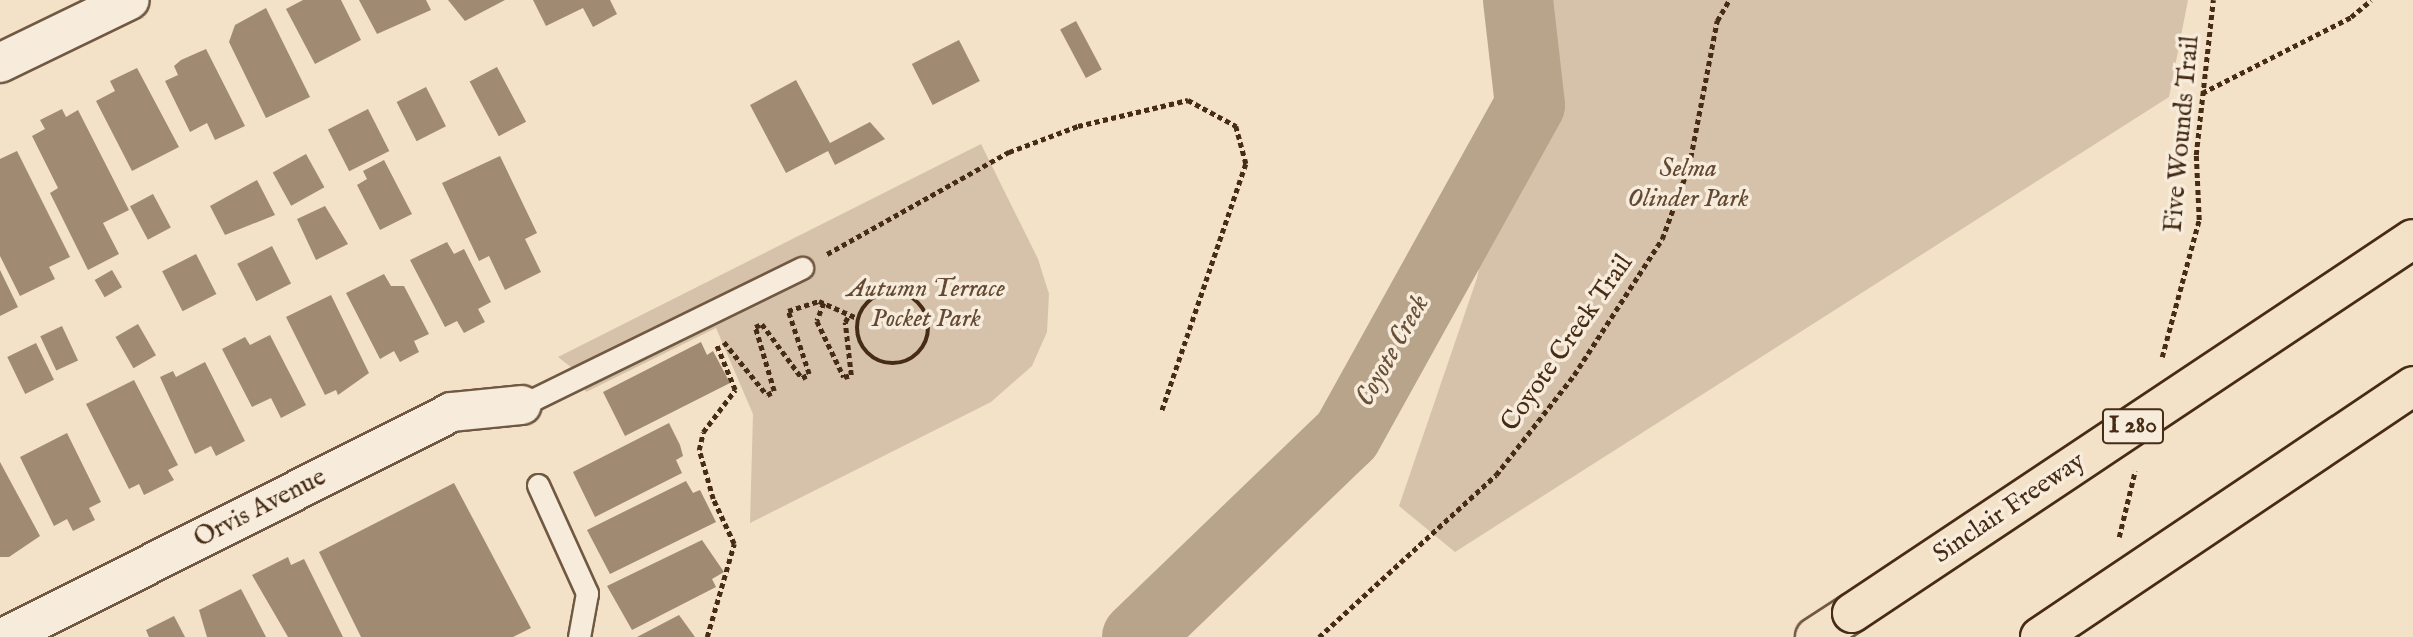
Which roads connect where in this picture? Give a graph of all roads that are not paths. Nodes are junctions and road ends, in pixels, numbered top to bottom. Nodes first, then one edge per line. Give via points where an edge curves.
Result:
1 (130, 0) edge
2 (0, 63) edge
3 (2413, 239) edge
4 (802, 268) road end
5 (2413, 386) edge
6 (522, 405) joint
7 (538, 485) dead end
8 (5, 637) edge
9 (579, 637) edge
10 (1815, 637) edge
11 (2040, 637) edge

1 - 2 street
3 - 10 highway, Sinclair Freeway / I 280, bridge
4 - 6 lane
5 - 11 highway, bridge
6 - 8 street, Orvis Avenue via 452,412
7 - 9 lane via 587,593

